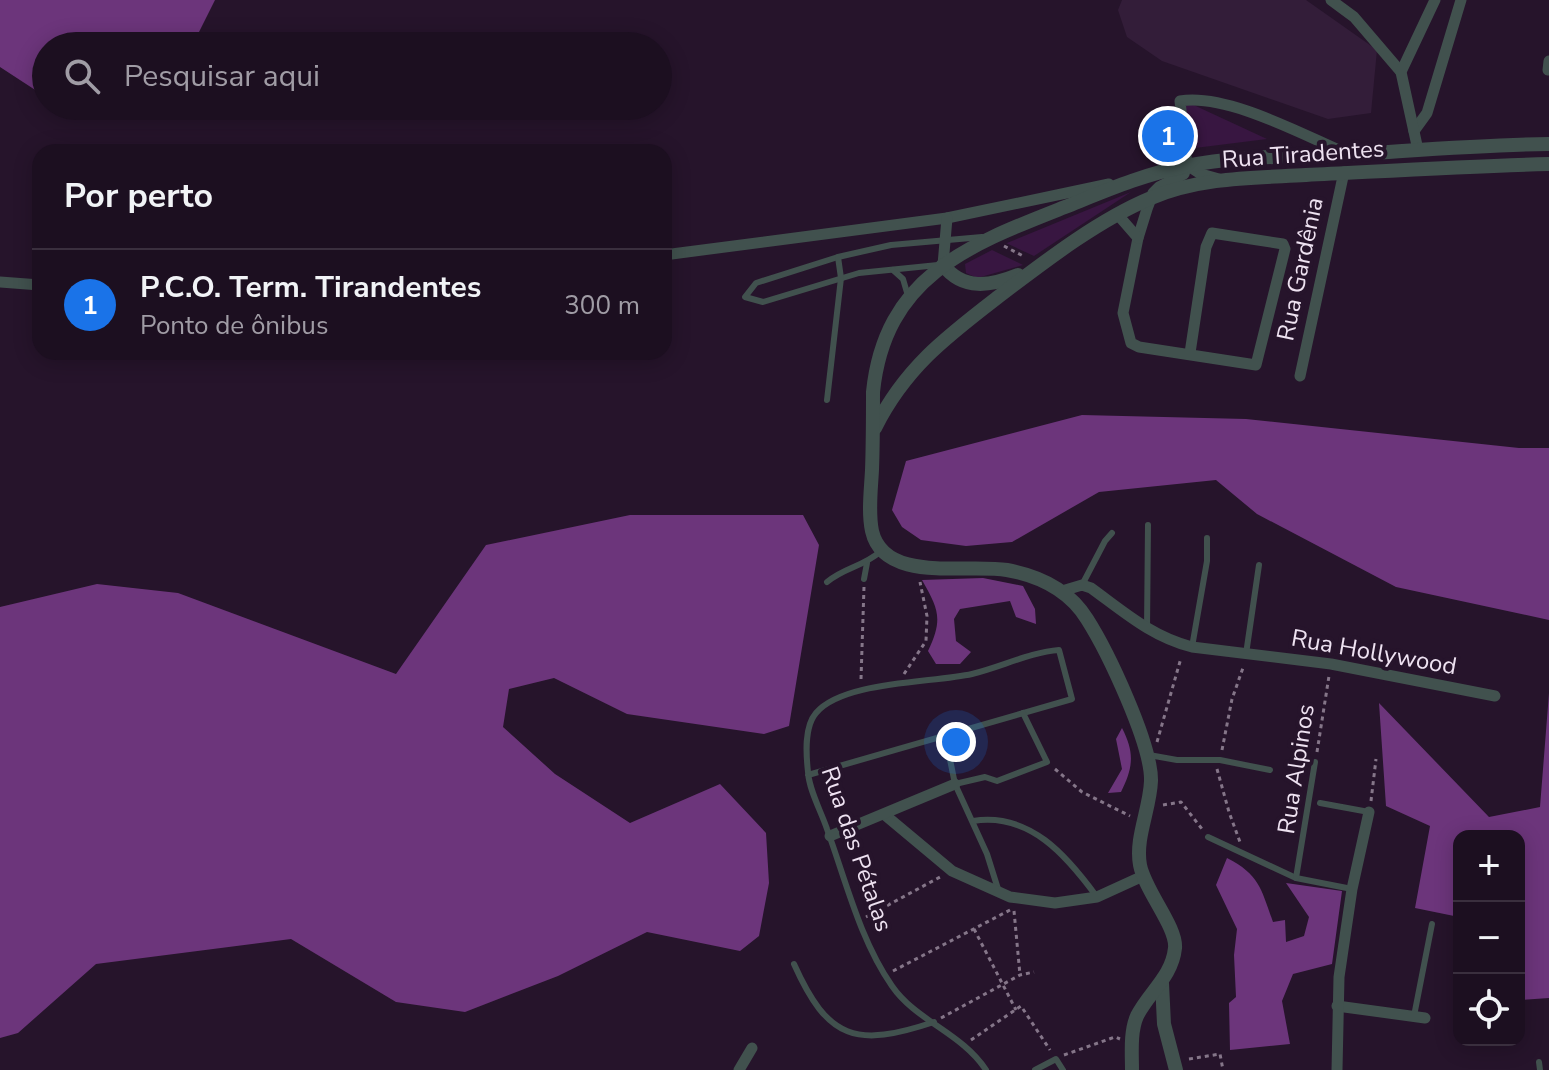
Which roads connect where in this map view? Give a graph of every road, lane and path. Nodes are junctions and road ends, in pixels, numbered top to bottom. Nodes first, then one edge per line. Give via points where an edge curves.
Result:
1 (1331, 0) edge
2 (1435, 0) edge
3 (1461, 0) edge
4 (1401, 72) junction
5 (1414, 131) junction
6 (1549, 144) edge
7 (1418, 150) junction
8 (1348, 154) junction
9 (1549, 164) edge
10 (1187, 165) junction
11 (1344, 172) junction
12 (1136, 179) junction
13 (1221, 180) junction
14 (1150, 198) junction
15 (1118, 215) junction
16 (947, 218) junction
17 (1138, 238) junction
18 (945, 239) junction
19 (995, 241) junction
20 (672, 254) edge
21 (838, 257) junction
22 (1032, 264) junction
23 (943, 265) junction
24 (893, 270) junction
25 (841, 278) junction
26 (0, 282) edge
27 (32, 284) edge
28 (908, 298) junction
29 (1190, 353) junction
30 (1300, 376) dead end
31 (827, 400) dead end
32 (873, 432) junction
33 (1148, 525) dead end
34 (1112, 533) dead end
35 (1207, 538) dead end
36 (881, 551) junction
37 (867, 563) junction
38 (1259, 565) dead end
39 (917, 567) junction
40 (864, 579) joint
41 (827, 582) dead end
42 (1082, 585) junction
43 (1062, 591) junction
44 (1147, 630) junction
45 (1192, 647) junction
46 (1246, 654) junction
47 (1331, 664) junction
48 (897, 684) junction
49 (860, 691) junction
50 (1495, 696) dead end
51 (1023, 713) junction
52 (945, 735) junction
53 (1160, 738) dead end
54 (1149, 755) junction
55 (1376, 759) dead end
56 (1047, 762) junction
57 (1315, 762) joint
58 (1270, 770) dead end
59 (808, 775) junction
60 (955, 784) junction
61 (1320, 803) dead end
62 (1147, 807) junction
63 (1369, 812) junction
64 (885, 815) junction
65 (973, 821) junction
66 (1144, 823) junction
67 (830, 836) junction
68 (1208, 837) joint
69 (952, 871) junction
70 (1143, 876) junction
71 (1296, 878) junction
72 (1352, 889) junction
73 (998, 892) junction
74 (1097, 897) junction
75 (859, 920) junction
76 (1432, 924) dead end
77 (974, 929) junction
78 (794, 964) dead end
79 (1034, 972) dead end
80 (885, 975) junction
81 (1020, 975) junction
82 (1162, 983) junction
83 (1001, 985) junction
84 (1145, 1003) junction
85 (1337, 1006) junction
86 (1016, 1010) junction
87 (1163, 1010) junction
88 (1419, 1017) joint
89 (934, 1022) junction
90 (1115, 1037) dead end
91 (964, 1044) junction
92 (752, 1048) dead end
93 (1056, 1059) junction
94 (1175, 1066) edge
95 (739, 1070) edge
96 (986, 1070) edge
97 (1035, 1070) edge
98 (1063, 1070) edge
99 (1132, 1070) edge
100 (1223, 1070) edge
101 (1337, 1070) edge

1 - 4 street via 1354,17
2 - 4 street
3 - 5 street via 1427,113
4 - 5 street
5 - 7 street
6 - 7 street, Rua Tiradentes
7 - 8 street, Rua Tiradentes
8 - 10 street, Rua Tiradentes
8 - 10 street, Rua Tiradentes via 1198,99 1180,101
9 - 11 street, Rua Tiradentes
10 - 12 street, Rua Tiradentes
10 - 13 street
10 - 14 street via 1184,174
11 - 13 street, Rua Tiradentes
11 - 30 street, Rua Gardênia
12 - 16 street, Rua Tiradentes
12 - 19 street, Rua Tiradentes
13 - 14 street, Rua Tiradentes
14 - 15 street, Rua Tiradentes
14 - 17 street
15 - 17 street
15 - 22 street, Rua Tiradentes
16 - 18 street
16 - 20 street, Rua Tiradentes
17 - 29 street via 1123,313 1127,336 1139,347
18 - 19 lane, Rua Tiradentes
18 - 21 lane, Rua Tiradentes
18 - 23 street
19 - 22 path
19 - 23 street, Rua Tiradentes
21 - 25 lane
21 - 25 lane, Rua Tiradentes via 756,283 745,297 763,302
22 - 23 street via 1003,281 974,284 959,280
22 - 32 street via 913,369
23 - 24 lane
23 - 28 street, Rua Tiradentes
24 - 25 lane
24 - 28 lane via 906,284
25 - 31 lane
26 - 27 street
28 - 32 street, Rua Tiradentes via 880,358
29 - 29 street via 1212,233 1283,244 1258,363
32 - 36 street, Rua Tiradentes via 871,517
33 - 44 lane
34 - 42 lane
35 - 45 lane
36 - 37 lane
36 - 39 street
37 - 40 lane
37 - 41 lane
38 - 46 lane
39 - 43 street via 1007,570
39 - 48 path via 927,616 926,641
40 - 49 path
42 - 43 street
42 - 44 street, Rua Hollywood
43 - 54 street via 1085,616 1101,645
44 - 45 street, Rua Hollywood
45 - 46 street, Rua Hollywood
45 - 53 path via 1178,661
46 - 47 street, Rua Hollywood
47 - 50 street, Rua Hollywood
47 - 57 path, Rua Alpinos
48 - 49 lane, Rua das Pétalas
48 - 51 lane, Rua das Pétalas via 971,674 1059,649 1073,697
49 - 59 lane, Rua das Pétalas via 833,700 812,719
51 - 52 lane
51 - 56 lane
52 - 59 lane
52 - 60 lane
54 - 58 lane
54 - 62 street
55 - 63 path
56 - 60 lane via 997,781 985,777
56 - 66 path via 1082,792
57 - 71 lane, Rua Alpinos
59 - 67 lane, Rua das Pétalas
60 - 64 street
60 - 65 lane
61 - 63 lane
62 - 66 street
62 - 68 path via 1181,802
63 - 72 street
64 - 67 street
64 - 69 street
65 - 73 lane
65 - 74 lane via 998,819 1044,838
66 - 70 street via 1139,857
67 - 75 lane, Rua das Pétalas
68 - 71 lane
69 - 73 street
69 - 75 path
70 - 74 street
70 - 82 street via 1175,940
71 - 72 lane
72 - 85 street
73 - 74 street via 1055,903
75 - 80 lane, Rua das Pétalas
76 - 88 lane
77 - 80 path
77 - 81 path via 1014,909
77 - 83 path
78 - 89 lane via 828,1021 847,1032 904,1032
79 - 81 path
80 - 89 lane, Rua das Pétalas via 910,1005
81 - 83 path
82 - 84 street
82 - 87 street
83 - 86 path
83 - 89 path
84 - 87 street via 1154,1002
84 - 99 street via 1136,1019
85 - 88 street
85 - 101 street
86 - 91 path
86 - 93 path via 1021,1006
87 - 94 street
89 - 91 lane, Rua das Pétalas
90 - 93 path
91 - 96 lane, Rua das Pétalas
92 - 95 street
93 - 97 lane
93 - 98 lane
94 - 100 path via 1220,1054

